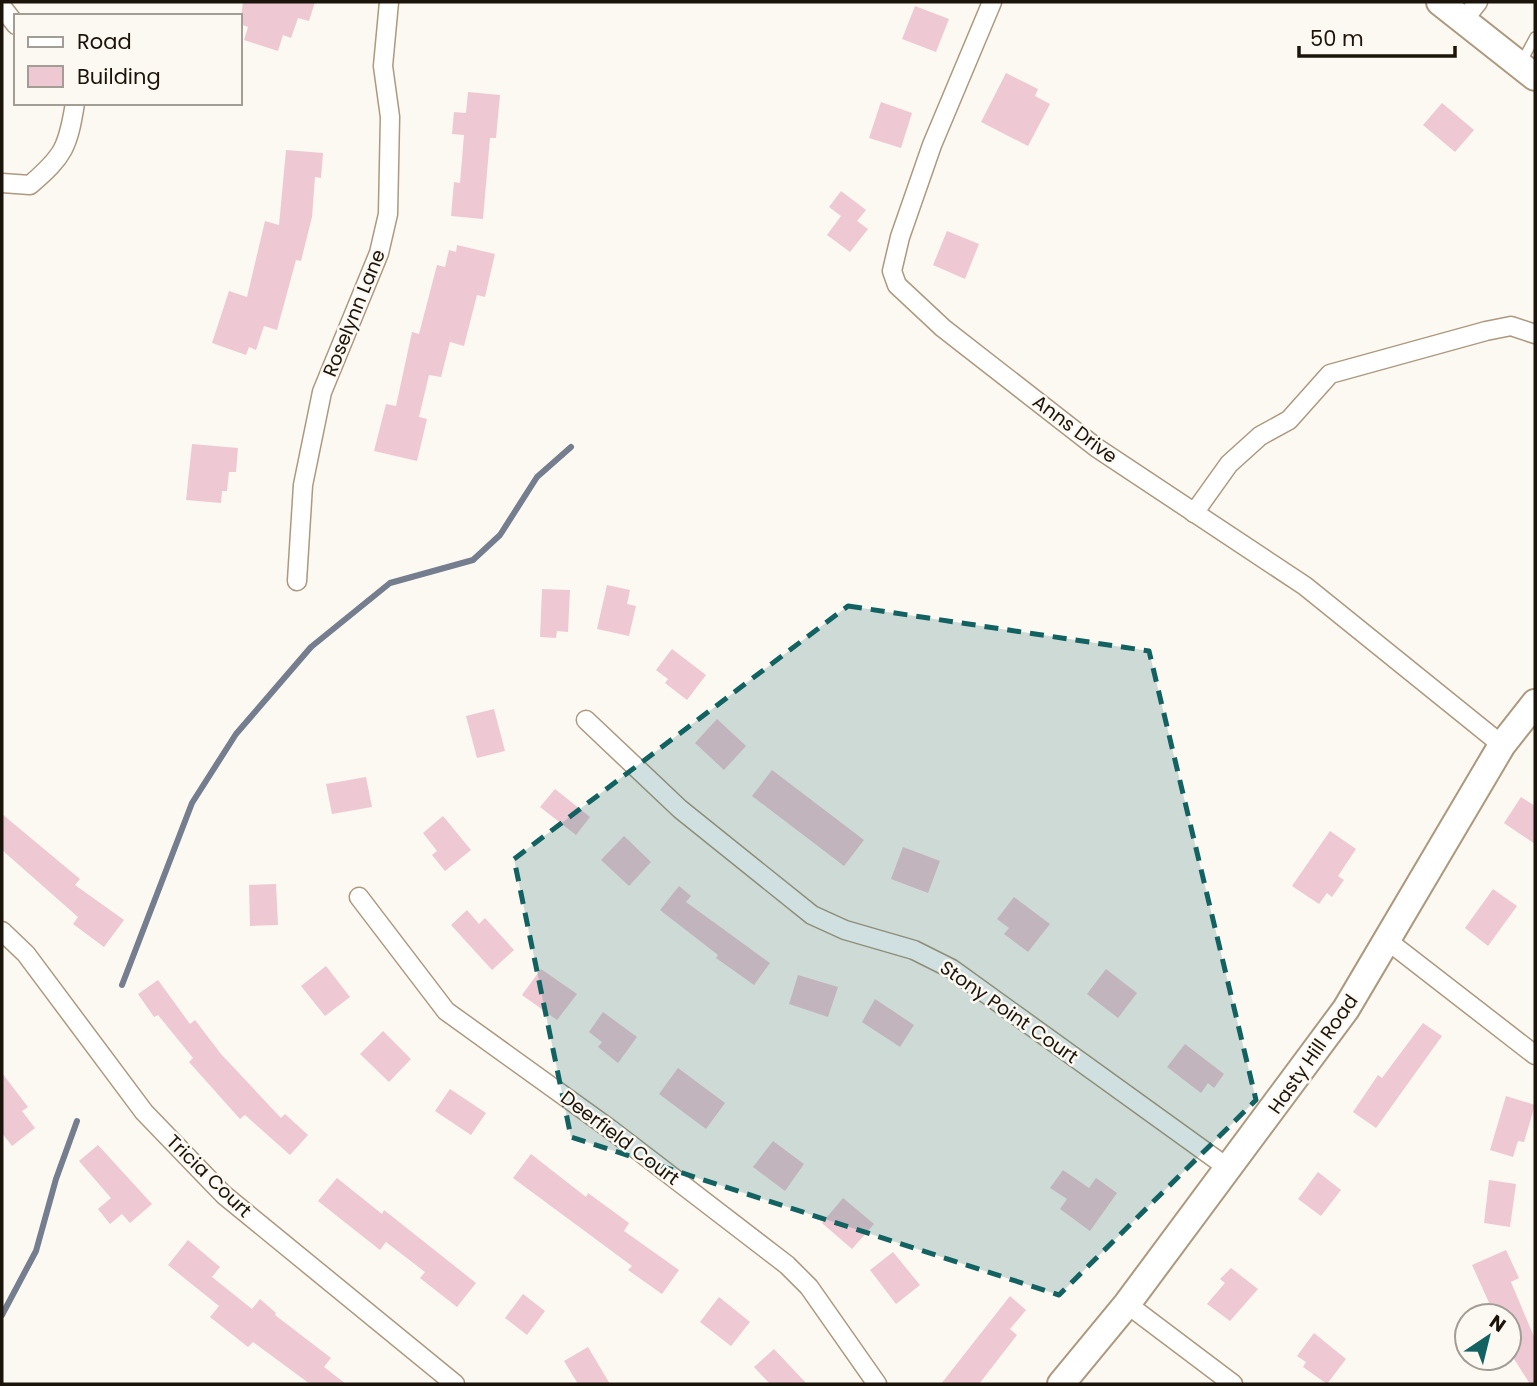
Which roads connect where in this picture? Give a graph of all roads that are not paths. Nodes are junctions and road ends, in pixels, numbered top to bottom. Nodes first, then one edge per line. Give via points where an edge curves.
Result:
1 (390, 2) edge
2 (992, 2) edge
3 (1440, 2) edge
4 (2, 7) edge
5 (1470, 12) edge
6 (14, 22) edge
7 (1531, 55) edge
8 (75, 105) edge
9 (2, 183) edge
10 (1535, 334) edge
11 (1194, 513) junction
12 (297, 581) dead end
13 (1535, 703) edge
14 (586, 720) dead end
15 (1502, 745) junction
16 (359, 897) dead end
17 (2, 931) edge
18 (1388, 941) junction
19 (1535, 1055) edge
20 (1228, 1168) junction
21 (1127, 1304) junction
22 (455, 1384) edge
23 (877, 1384) edge
24 (1061, 1384) edge
25 (1233, 1384) edge

1 - 12 street, Roselynn Lane via 383,66 390,117 388,214 379,253 322,392 303,485
2 - 11 street, Anns Drive via 932,145 900,237 892,271 897,285 943,328 1097,448
3 - 5 street
4 - 6 street
5 - 7 street
8 - 9 street via 69,136 57,162 30,186
10 - 11 street via 1511,326 1330,374 1289,420 1260,436 1228,464
11 - 15 street, Anns Drive via 1305,586
13 - 15 street, Hasty Hill Road
14 - 20 street, Stony Point Court via 680,809 812,915 914,950 952,969
15 - 18 street, Hasty Hill Road
16 - 23 street, Deerfield Court via 446,1011 787,1265 809,1287
17 - 22 street, Tricia Court via 26,954 144,1112 224,1195
18 - 19 street
18 - 20 street, Hasty Hill Road via 1303,1070
20 - 21 street, Hasty Hill Road
21 - 24 street, Hasty Hill Road
21 - 25 street

